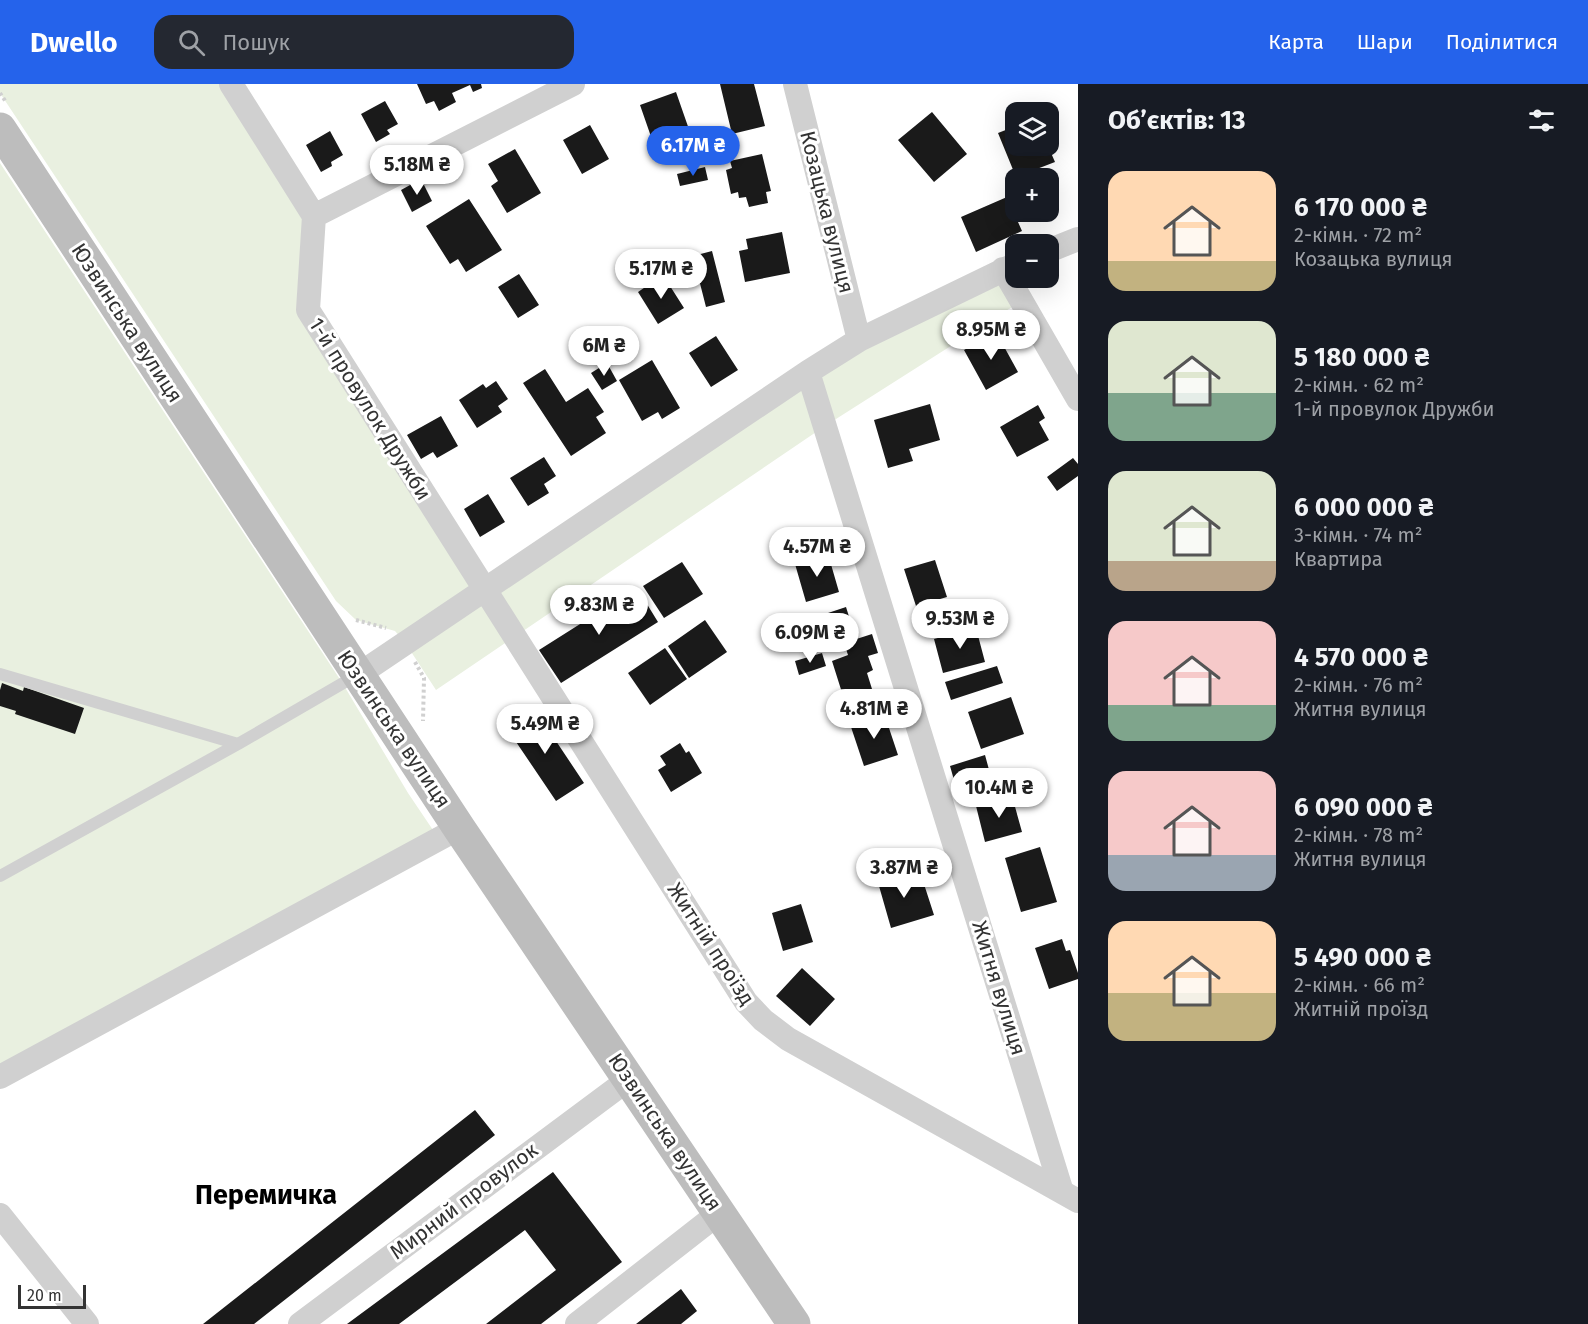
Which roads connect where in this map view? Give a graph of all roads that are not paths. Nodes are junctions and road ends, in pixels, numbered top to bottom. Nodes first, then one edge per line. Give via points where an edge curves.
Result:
1 (231, 84) edge
2 (573, 84) edge
3 (795, 84) edge
4 (0, 129) edge
5 (314, 216) junction
6 (1078, 239) edge
7 (1059, 247) edge
8 (1005, 269) edge
9 (1016, 288) edge
10 (859, 340) junction
11 (808, 372) junction
12 (1078, 399) edge
13 (485, 589) junction
14 (0, 674) edge
15 (358, 675) junction
16 (238, 744) junction
17 (459, 828) junction
18 (0, 876) edge
19 (0, 1077) edge
20 (629, 1079) junction
21 (1070, 1196) edge
22 (719, 1213) junction
23 (0, 1215) edge
24 (87, 1324) edge
25 (300, 1324) edge
26 (577, 1324) edge
27 (794, 1324) edge

1 - 5 street
2 - 5 street
3 - 10 street, Козацька вулиця
4 - 15 main road, Юзвинська вулиця
5 - 13 street, 1-й провулок Дружби via 308,310
6 - 7 street
8 - 10 street
9 - 12 street via 1020,302
10 - 11 street
11 - 13 street
11 - 21 street, Житня вулиця
13 - 15 street
13 - 21 street, Житній проїзд via 746,1002 763,1020 788,1039
14 - 16 lane
15 - 16 lane
15 - 17 main road, Юзвинська вулиця
16 - 18 lane
17 - 19 street
17 - 20 main road, Юзвинська вулиця
20 - 22 main road, Юзвинська вулиця
20 - 25 street, Мирний провулок
22 - 26 street
22 - 27 main road, Юзвинська вулиця
23 - 24 street

